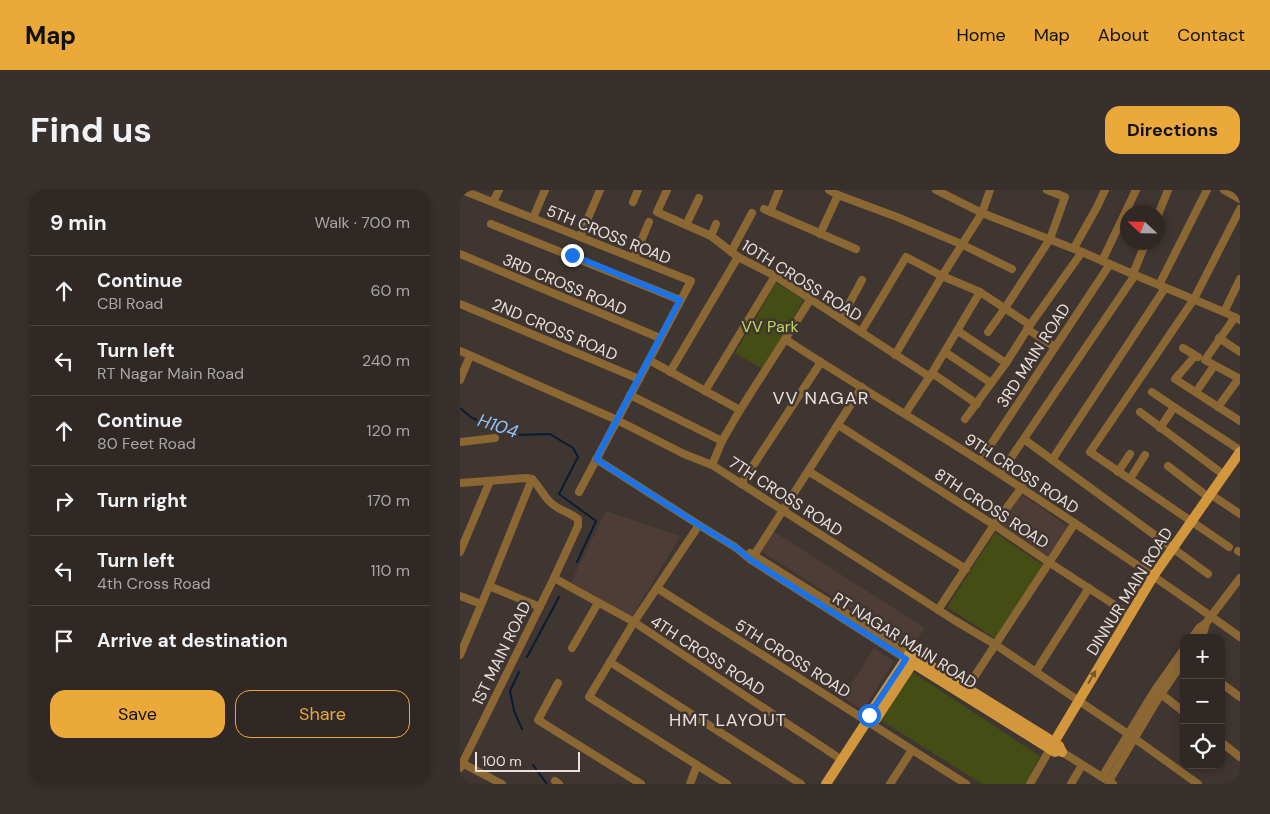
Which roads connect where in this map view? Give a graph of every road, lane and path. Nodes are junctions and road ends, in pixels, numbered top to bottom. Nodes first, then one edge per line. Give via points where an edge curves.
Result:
1 (462, 190) edge
2 (499, 190) edge
3 (545, 190) edge
4 (600, 190) edge
5 (638, 190) edge
6 (667, 190) edge
7 (779, 190) edge
8 (829, 190) edge
9 (936, 190) edge
10 (990, 190) edge
11 (1047, 190) edge
12 (1105, 190) edge
13 (1136, 190) edge
14 (1168, 190) edge
15 (1207, 190) edge
16 (1224, 190) edge
17 (1066, 193) edge
18 (838, 194) junction
19 (699, 198) dead end
20 (1240, 199) edge
21 (493, 202) junction
22 (633, 202) dead end
23 (1162, 205) edge
24 (1240, 209) edge
25 (982, 212) junction
26 (752, 213) dead end
27 (533, 218) junction
28 (649, 222) dead end
29 (491, 224) dead end
30 (716, 224) dead end
31 (686, 225) junction
32 (820, 234) junction
33 (711, 236) junction
34 (580, 237) junction
35 (1050, 239) junction
36 (961, 244) junction
37 (1074, 248) junction
38 (856, 249) dead end
39 (1143, 250) edge
40 (1082, 252) junction
41 (460, 254) edge
42 (734, 254) junction
43 (634, 258) junction
44 (1106, 262) junction
45 (1012, 269) dead end
46 (1134, 275) junction
47 (775, 276) junction
48 (942, 276) junction
49 (1240, 279) edge
50 (862, 280) dead end
51 (1162, 286) junction
52 (980, 292) junction
53 (1194, 299) junction
54 (680, 300) junction
55 (810, 300) junction
56 (460, 304) edge
57 (1004, 308) junction
58 (1224, 312) junction
59 (841, 319) junction
60 (1237, 319) edge
61 (1028, 327) junction
62 (958, 331) junction
63 (861, 332) junction
64 (988, 332) dead end
65 (660, 338) junction
66 (785, 338) junction
67 (1219, 338) junction
68 (1055, 348) junction
69 (1184, 348) dead end
70 (460, 351) edge
71 (945, 352) junction
72 (1240, 352) edge
73 (895, 355) junction
74 (470, 356) junction
75 (1195, 356) junction
76 (649, 360) junction
77 (1204, 360) junction
78 (821, 362) junction
79 (1006, 364) junction
80 (1214, 366) junction
81 (670, 372) junction
82 (931, 375) junction
83 (639, 379) junction
84 (1239, 379) edge
85 (460, 380) edge
86 (991, 383) junction
87 (862, 388) junction
88 (705, 391) junction
89 (1152, 392) dead end
90 (1196, 392) junction
91 (630, 395) junction
92 (977, 404) junction
93 (1174, 406) junction
94 (1218, 406) junction
95 (740, 410) junction
96 (1140, 412) dead end
97 (905, 414) junction
98 (965, 419) dead end
99 (616, 420) junction
100 (1240, 421) edge
101 (838, 425) junction
102 (1160, 428) junction
103 (495, 438) dead end
104 (1025, 440) junction
105 (722, 441) junction
106 (460, 442) edge
107 (1130, 454) dead end
108 (1145, 455) dead end
109 (1239, 456) edge
110 (596, 459) junction
111 (1052, 460) junction
112 (980, 461) junction
113 (712, 465) junction
114 (1168, 466) dead end
115 (808, 471) junction
116 (1118, 472) junction
117 (1000, 474) junction
118 (1224, 475) junction
119 (532, 479) junction
120 (1130, 479) junction
121 (490, 481) junction
122 (460, 484) edge
123 (741, 484) junction
124 (1022, 487) junction
125 (579, 492) dead end
126 (1209, 496) junction
127 (783, 510) junction
128 (1240, 514) edge
129 (1191, 521) junction
130 (1075, 523) junction
131 (699, 525) junction
132 (994, 525) junction
133 (1229, 547) dead end
134 (1173, 548) junction
135 (460, 552) edge
136 (753, 558) junction
137 (1050, 563) junction
138 (966, 569) junction
139 (1208, 574) dead end
140 (1154, 575) junction
141 (554, 578) junction
142 (1240, 578) edge
143 (490, 586) junction
144 (657, 588) junction
145 (1089, 588) junction
146 (1237, 588) edge
147 (460, 596) edge
148 (598, 603) junction
149 (481, 604) junction
150 (540, 607) junction
151 (938, 610) junction
152 (1130, 615) junction
153 (1211, 616) junction
154 (634, 622) junction
155 (1206, 623) junction
156 (1195, 634) edge
157 (1202, 634) edge
158 (1240, 637) edge
159 (996, 645) junction
160 (572, 648) dead end
161 (460, 655) edge
162 (911, 658) junction
163 (1180, 658) edge
164 (1180, 659) edge
165 (610, 662) junction
166 (1036, 671) junction
167 (558, 683) dead end
168 (1225, 686) edge
169 (967, 688) junction
170 (1161, 694) junction
171 (1240, 698) edge
172 (1079, 700) junction
173 (1180, 709) edge
174 (868, 722) junction
175 (1131, 736) junction
176 (1225, 745) edge
177 (1052, 746) junction
178 (912, 750) junction
179 (1062, 752) joint
180 (1239, 754) edge
181 (842, 760) junction
182 (461, 764) edge
183 (696, 765) junction
184 (1082, 765) junction
185 (1108, 781) edge
186 (502, 784) edge
187 (641, 784) edge
188 (690, 784) edge
189 (728, 784) edge
190 (801, 784) edge
191 (826, 784) edge
192 (890, 784) edge
193 (966, 784) edge
194 (1030, 784) edge
195 (1071, 784) edge
196 (1198, 784) edge

1 - 21 street, 5TH CROSS ROAD
2 - 21 street
3 - 27 street
4 - 34 street
5 - 22 street
6 - 31 street, 10TH CROSS ROAD via 657,212
7 - 32 street via 767,210
8 - 18 street
9 - 25 street
10 - 25 street
11 - 17 street
12 - 37 street
13 - 44 street, 3RD MAIN ROAD
14 - 23 street
15 - 51 street
16 - 20 street
17 - 35 street
18 - 32 street
18 - 36 street
19 - 31 street
21 - 27 street, 5TH CROSS ROAD
24 - 53 street
25 - 35 street
25 - 36 street
26 - 42 street
27 - 34 street, 5TH CROSS ROAD
28 - 43 street
29 - 54 street
30 - 33 street
31 - 33 street, 10TH CROSS ROAD
32 - 38 street
33 - 42 street, 10TH CROSS ROAD
34 - 43 street, 5TH CROSS ROAD
35 - 37 street
35 - 57 street
36 - 45 street
36 - 48 street
37 - 40 street
39 - 46 street
40 - 44 street
40 - 61 street
41 - 65 street, 3RD CROSS ROAD
42 - 47 street, 10TH CROSS ROAD
42 - 81 street
43 - 54 street, 5TH CROSS ROAD via 690,281
44 - 46 street
44 - 68 street, 3RD MAIN ROAD
46 - 51 street
46 - 104 street
47 - 55 street, 10TH CROSS ROAD
47 - 88 street
48 - 52 street
48 - 63 street via 906,258
48 - 73 street
49 - 58 street
50 - 59 street
51 - 53 street
51 - 111 street
52 - 57 street
52 - 62 street
53 - 58 street
53 - 116 street via 1090,452
54 - 65 street
55 - 59 street, 10TH CROSS ROAD
55 - 66 street
56 - 83 street, 2ND CROSS ROAD
57 - 61 street
57 - 64 street
58 - 60 street
59 - 63 street, 10TH CROSS ROAD
60 - 67 street
61 - 68 street
61 - 79 street
62 - 71 street
62 - 79 street
63 - 73 street, 10TH CROSS ROAD
65 - 76 street
66 - 78 street, 9TH CROSS ROAD
66 - 95 street
67 - 72 street
67 - 77 street
68 - 112 street, 3RD MAIN ROAD
69 - 75 street
70 - 74 street, 7TH CROSS ROAD
71 - 82 street
71 - 86 street
73 - 82 street, 10TH CROSS ROAD
74 - 85 street
74 - 99 street, 7TH CROSS ROAD
75 - 77 street
75 - 90 street via 1175,379
76 - 81 street
76 - 83 street
77 - 80 street
78 - 87 street, 9TH CROSS ROAD
78 - 123 street
79 - 86 street
80 - 84 street
80 - 90 street
81 - 88 street
82 - 92 street, 10TH CROSS ROAD
82 - 97 street
83 - 91 street
84 - 94 street
86 - 92 street
87 - 97 street, 9TH CROSS ROAD
87 - 101 street
88 - 95 street
89 - 93 street
90 - 94 street
91 - 99 street
91 - 105 street
92 - 98 street
93 - 102 street
93 - 109 street
94 - 100 street
95 - 105 street
96 - 102 street
97 - 112 street, 9TH CROSS ROAD
99 - 110 street
99 - 113 street, 7TH CROSS ROAD
101 - 115 street
101 - 132 street, 8TH CROSS ROAD
102 - 118 street
103 - 106 street
104 - 111 street
104 - 117 street
105 - 113 street
107 - 116 street
108 - 120 street
109 - 118 main road, DINNUR MAIN ROAD
110 - 125 street
110 - 131 street, RT NAGAR MAIN ROAD
111 - 134 street
112 - 117 street, 9TH CROSS ROAD
113 - 123 street, 7TH CROSS ROAD
114 - 126 street
115 - 127 street
115 - 138 street
116 - 120 street
117 - 124 street, 9TH CROSS ROAD
118 - 126 main road, DINNUR MAIN ROAD
119 - 121 street
119 - 141 street, 1ST MAIN ROAD via 549,501 578,519 578,526
119 - 143 street
120 - 129 street
121 - 122 street
121 - 135 street
123 - 127 street, 7TH CROSS ROAD
124 - 130 street, 9TH CROSS ROAD
124 - 132 street
126 - 128 street
126 - 129 main road, DINNUR MAIN ROAD
127 - 136 street
127 - 151 street, 7TH CROSS ROAD
129 - 133 street
129 - 134 main road, DINNUR MAIN ROAD
130 - 137 street
130 - 140 street, 9TH CROSS ROAD
131 - 136 street, RT NAGAR MAIN ROAD
131 - 144 street
132 - 137 street, 8TH CROSS ROAD
132 - 138 street
134 - 139 street
134 - 140 main road, DINNUR MAIN ROAD
136 - 162 street, RT NAGAR MAIN ROAD
137 - 145 street, 8TH CROSS ROAD
137 - 159 street
138 - 151 street
140 - 152 main road, DINNUR MAIN ROAD
140 - 153 street, 9TH CROSS ROAD
141 - 148 street, 4TH CROSS ROAD
141 - 150 street, 1ST MAIN ROAD
142 - 146 street
143 - 149 street
143 - 150 street
144 - 154 street
144 - 174 street, 5TH CROSS ROAD
145 - 152 street, 8TH CROSS ROAD
145 - 166 street
146 - 153 street
147 - 149 street
148 - 154 street, 4TH CROSS ROAD
148 - 160 street
149 - 161 street
150 - 182 street, 1ST MAIN ROAD
151 - 159 street, 7TH CROSS ROAD
172 -> 152 main road, DINNUR MAIN ROAD
153 - 155 street
153 - 158 street, 9TH CROSS ROAD
154 - 165 street
154 - 181 street, 4TH CROSS ROAD
155 - 156 street
155 - 157 street
159 - 166 street, 7TH CROSS ROAD
159 - 169 street
162 - 169 main road, RT NAGAR MAIN ROAD
162 - 174 main road via 869,715
162 - 177 main road, RT NAGAR MAIN ROAD
163 - 175 street via 1155,690
164 - 170 street
165 - 183 street via 589,697
165 - 190 street
166 - 172 street, 7TH CROSS ROAD
167 - 187 street via 538,720
168 - 171 street
169 - 177 main road, RT NAGAR MAIN ROAD
170 - 173 street
170 - 175 street
172 - 175 street, 7TH CROSS ROAD
172 - 177 main road, DINNUR MAIN ROAD
174 - 178 street, 5TH CROSS ROAD
174 - 181 main road
175 - 185 street
175 - 196 street, 7TH CROSS ROAD
176 - 180 street
177 - 179 main road, RT NAGAR MAIN ROAD via 1054,752
177 - 194 street
178 - 192 street
178 - 193 street, 5TH CROSS ROAD
179 - 184 street, RT NAGAR MAIN ROAD
181 - 191 main road
182 - 186 street
183 - 188 street
183 - 189 street
184 - 185 street, RT NAGAR MAIN ROAD
184 - 195 street

